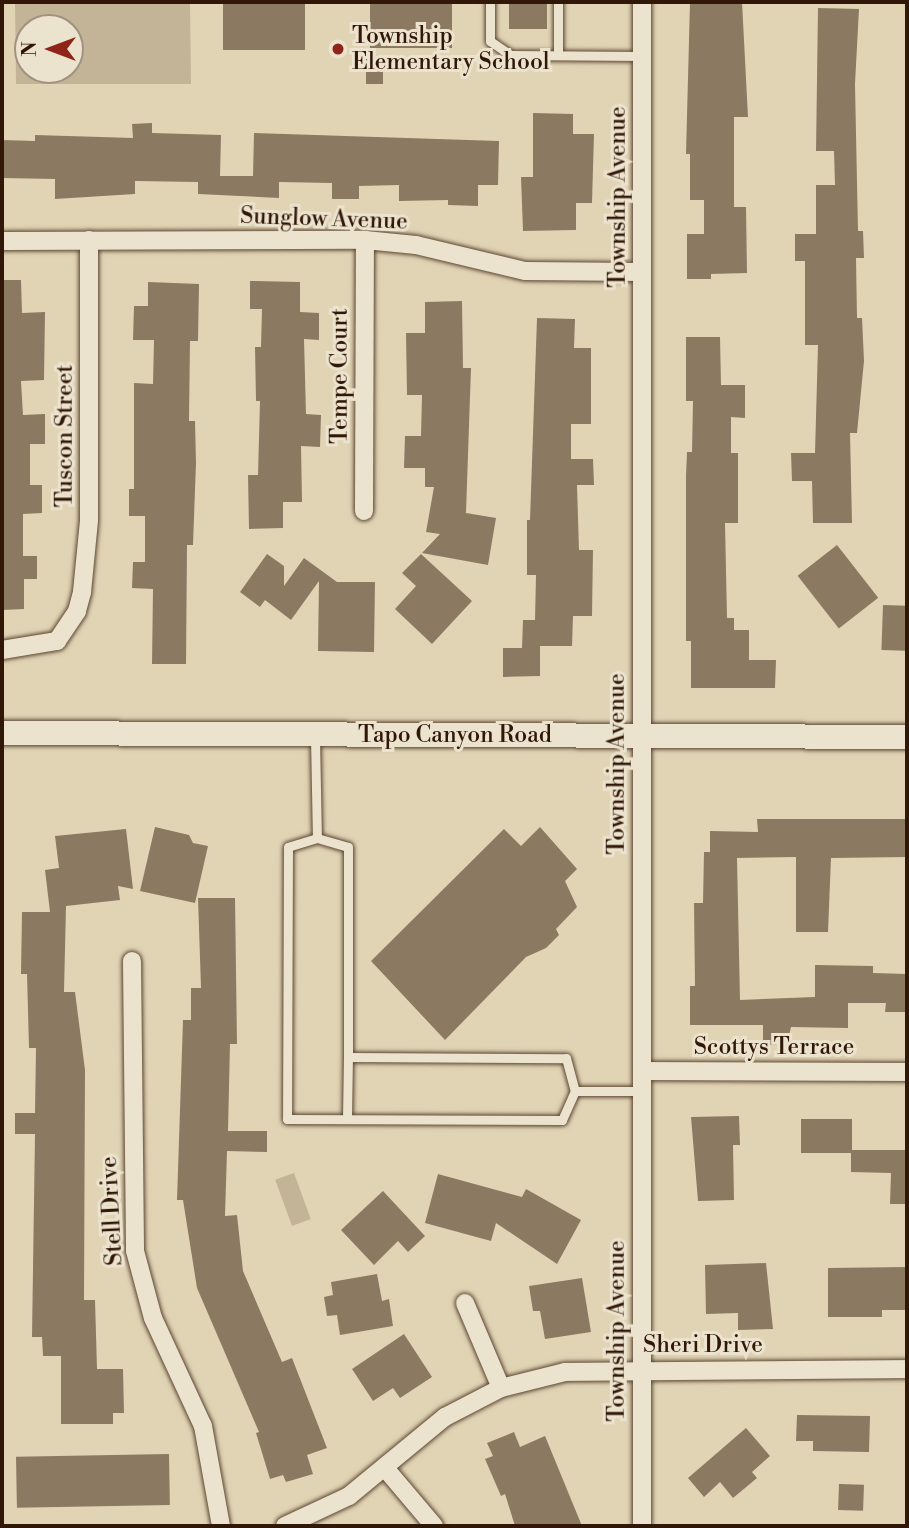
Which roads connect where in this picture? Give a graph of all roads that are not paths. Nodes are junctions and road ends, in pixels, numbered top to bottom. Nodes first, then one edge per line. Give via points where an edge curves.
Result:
1 (490, 2) edge
2 (558, 2) edge
3 (642, 2) edge
4 (558, 55) junction
5 (642, 56) junction
6 (89, 240) junction
7 (365, 240) junction
8 (2, 241) edge
9 (642, 272) junction
10 (364, 511) dead end
11 (2, 650) edge
12 (2, 733) edge
13 (315, 735) junction
14 (641, 735) junction
15 (907, 737) edge
16 (317, 838) junction
17 (132, 961) dead end
18 (348, 1057) junction
19 (642, 1071) junction
20 (907, 1072) edge
21 (575, 1091) junction
22 (642, 1091) junction
23 (347, 1119) junction
24 (465, 1303) dead end
25 (642, 1369) junction
26 (907, 1369) edge
27 (501, 1388) junction
28 (385, 1468) junction
29 (221, 1526) edge
30 (285, 1526) edge
31 (434, 1526) edge
32 (642, 1526) edge

1 - 4 lane via 490,41 511,55
2 - 4 lane
3 - 5 street, Township Avenue
4 - 5 lane
5 - 9 street, Township Avenue
6 - 7 street, Sunglow Avenue
6 - 8 street, Sunglow Avenue
6 - 11 street, Tuscon Street via 89,520 82,593 57,641
7 - 9 street, Sunglow Avenue via 416,245 525,271
7 - 10 street, Tempe Court
9 - 14 street, Township Avenue
12 - 13 main road, Tapo Canyon Road
13 - 14 main road, Tapo Canyon Road
13 - 16 lane
14 - 15 main road, Tapo Canyon Road
14 - 19 street, Township Avenue
16 - 18 lane via 348,847
16 - 23 lane via 288,847 287,1119
17 - 29 street, Stell Drive via 135,1251 153,1318 203,1426
18 - 21 lane via 566,1058
18 - 23 lane
19 - 20 street, Scottys Terrace
19 - 22 street, Township Avenue
21 - 22 lane
21 - 23 lane via 562,1120
22 - 25 street, Township Avenue
24 - 27 street
25 - 26 street, Sheri Drive
25 - 27 street, Sheri Drive via 565,1371
25 - 32 street, Township Avenue
27 - 28 street, Sheri Drive via 445,1417
28 - 30 street, Sheri Drive via 349,1496
28 - 31 street

